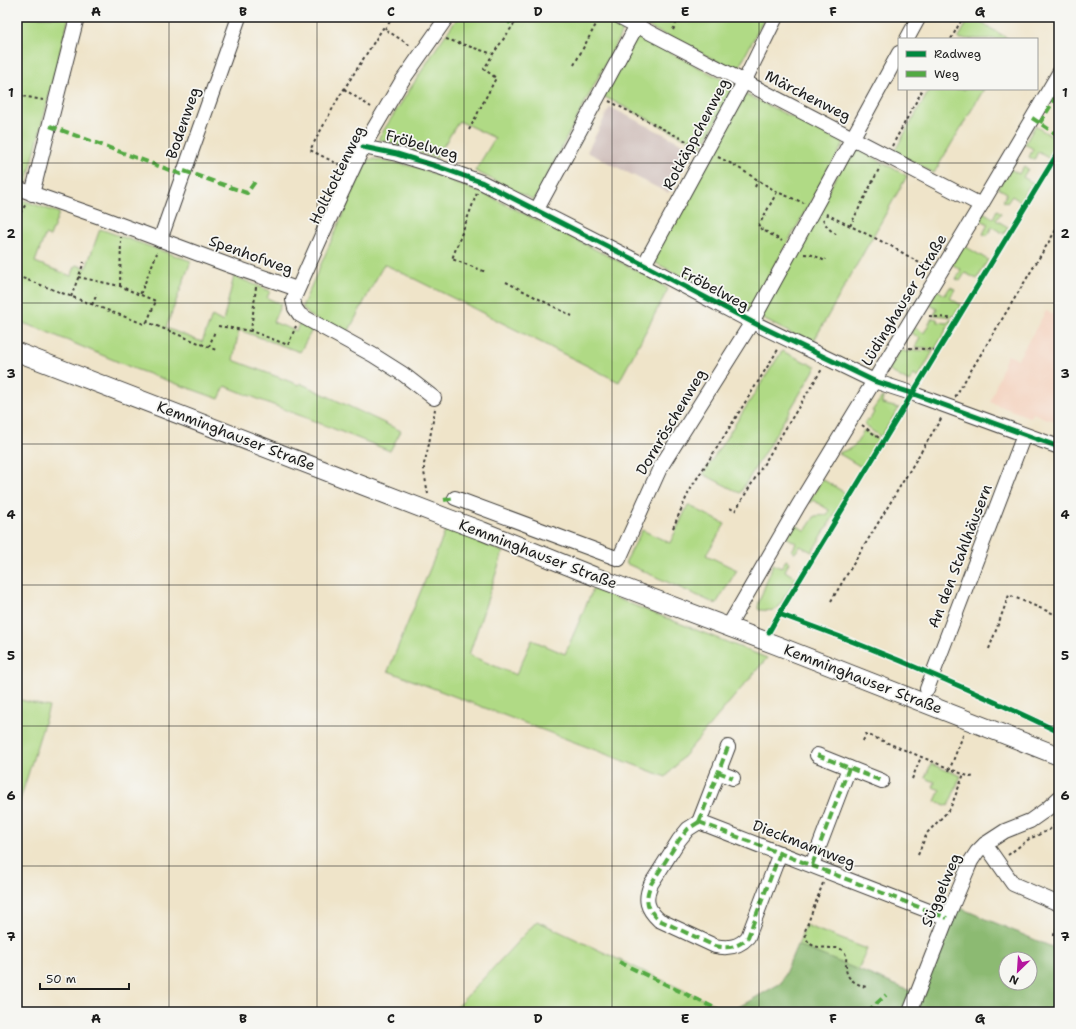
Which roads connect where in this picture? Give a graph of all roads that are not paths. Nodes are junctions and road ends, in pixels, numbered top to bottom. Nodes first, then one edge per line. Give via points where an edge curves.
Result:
1 (77, 17) edge
2 (239, 17) edge
3 (447, 17) edge
4 (620, 17) edge
5 (776, 17) edge
6 (919, 17) edge
7 (638, 21) edge
8 (908, 38) edge
9 (898, 55) edge
10 (1059, 73) edge
11 (744, 82) junction
12 (852, 138) junction
13 (363, 147) junction
14 (17, 188) edge
15 (32, 194) junction
16 (981, 205) junction
17 (536, 211) junction
18 (161, 240) junction
19 (644, 265) junction
20 (297, 289) junction
21 (752, 322) junction
22 (17, 352) edge
23 (874, 381) junction
24 (434, 398) road end
25 (1024, 435) junction
26 (1059, 447) edge
27 (455, 498) dead end
28 (728, 627) junction
29 (927, 689) dead end
30 (728, 747) dead end
31 (817, 755) dead end
32 (1059, 756) edge
33 (849, 768) junction
34 (718, 772) junction
35 (733, 778) dead end
36 (882, 781) dead end
37 (1059, 798) edge
38 (699, 822) junction
39 (984, 844) junction
40 (780, 853) junction
41 (812, 865) junction
42 (1059, 904) edge
43 (947, 918) junction
44 (910, 1012) edge

1 - 15 street
2 - 18 street, Bodenweg
3 - 13 street, Holtkottenweg via 402,80
4 - 7 street, Märchenweg
5 - 11 street, Rotkäppchenweg
6 - 8 street
7 - 11 street, Märchenweg
7 - 17 street
9 - 12 street
10 - 16 street, Lüdinghauser Straße
11 - 12 street, Märchenweg
11 - 19 street, Rotkäppchenweg
12 - 16 street, Märchenweg
12 - 21 street
13 - 17 street, Fröbelweg via 397,154 481,182
13 - 20 street, Holtkottenweg
14 - 15 street, Spenhofweg
15 - 18 street, Spenhofweg
16 - 23 street, Lüdinghauser Straße
17 - 19 street, Fröbelweg
18 - 20 street, Spenhofweg
19 - 21 street, Fröbelweg
20 - 24 street, Spenhofweg via 293,300 300,315 373,355
21 - 23 street, Fröbelweg
21 - 27 street, Dornröschenweg via 660,468 619,558
22 - 28 main road, Kemminghauser Straße
23 - 25 street, Fröbelweg
23 - 28 street, Lüdinghauser Straße
25 - 26 street, Fröbelweg
25 - 29 street, An den Stahlhäusern
28 - 32 main road, Kemminghauser Straße
30 - 34 street
31 - 33 street
33 - 36 street
33 - 41 street
34 - 35 street
34 - 38 street
37 - 39 street, Süggelweg via 1030,820
38 - 40 street, Dieckmannweg
38 - 40 street via 688,829 679,840 651,884 647,900 649,909 659,920 715,946 731,948 743,942 748,936
39 - 42 street via 1012,887
39 - 43 street, Süggelweg via 970,861
40 - 41 street, Dieckmannweg
41 - 43 street, Dieckmannweg
43 - 44 street, Süggelweg

